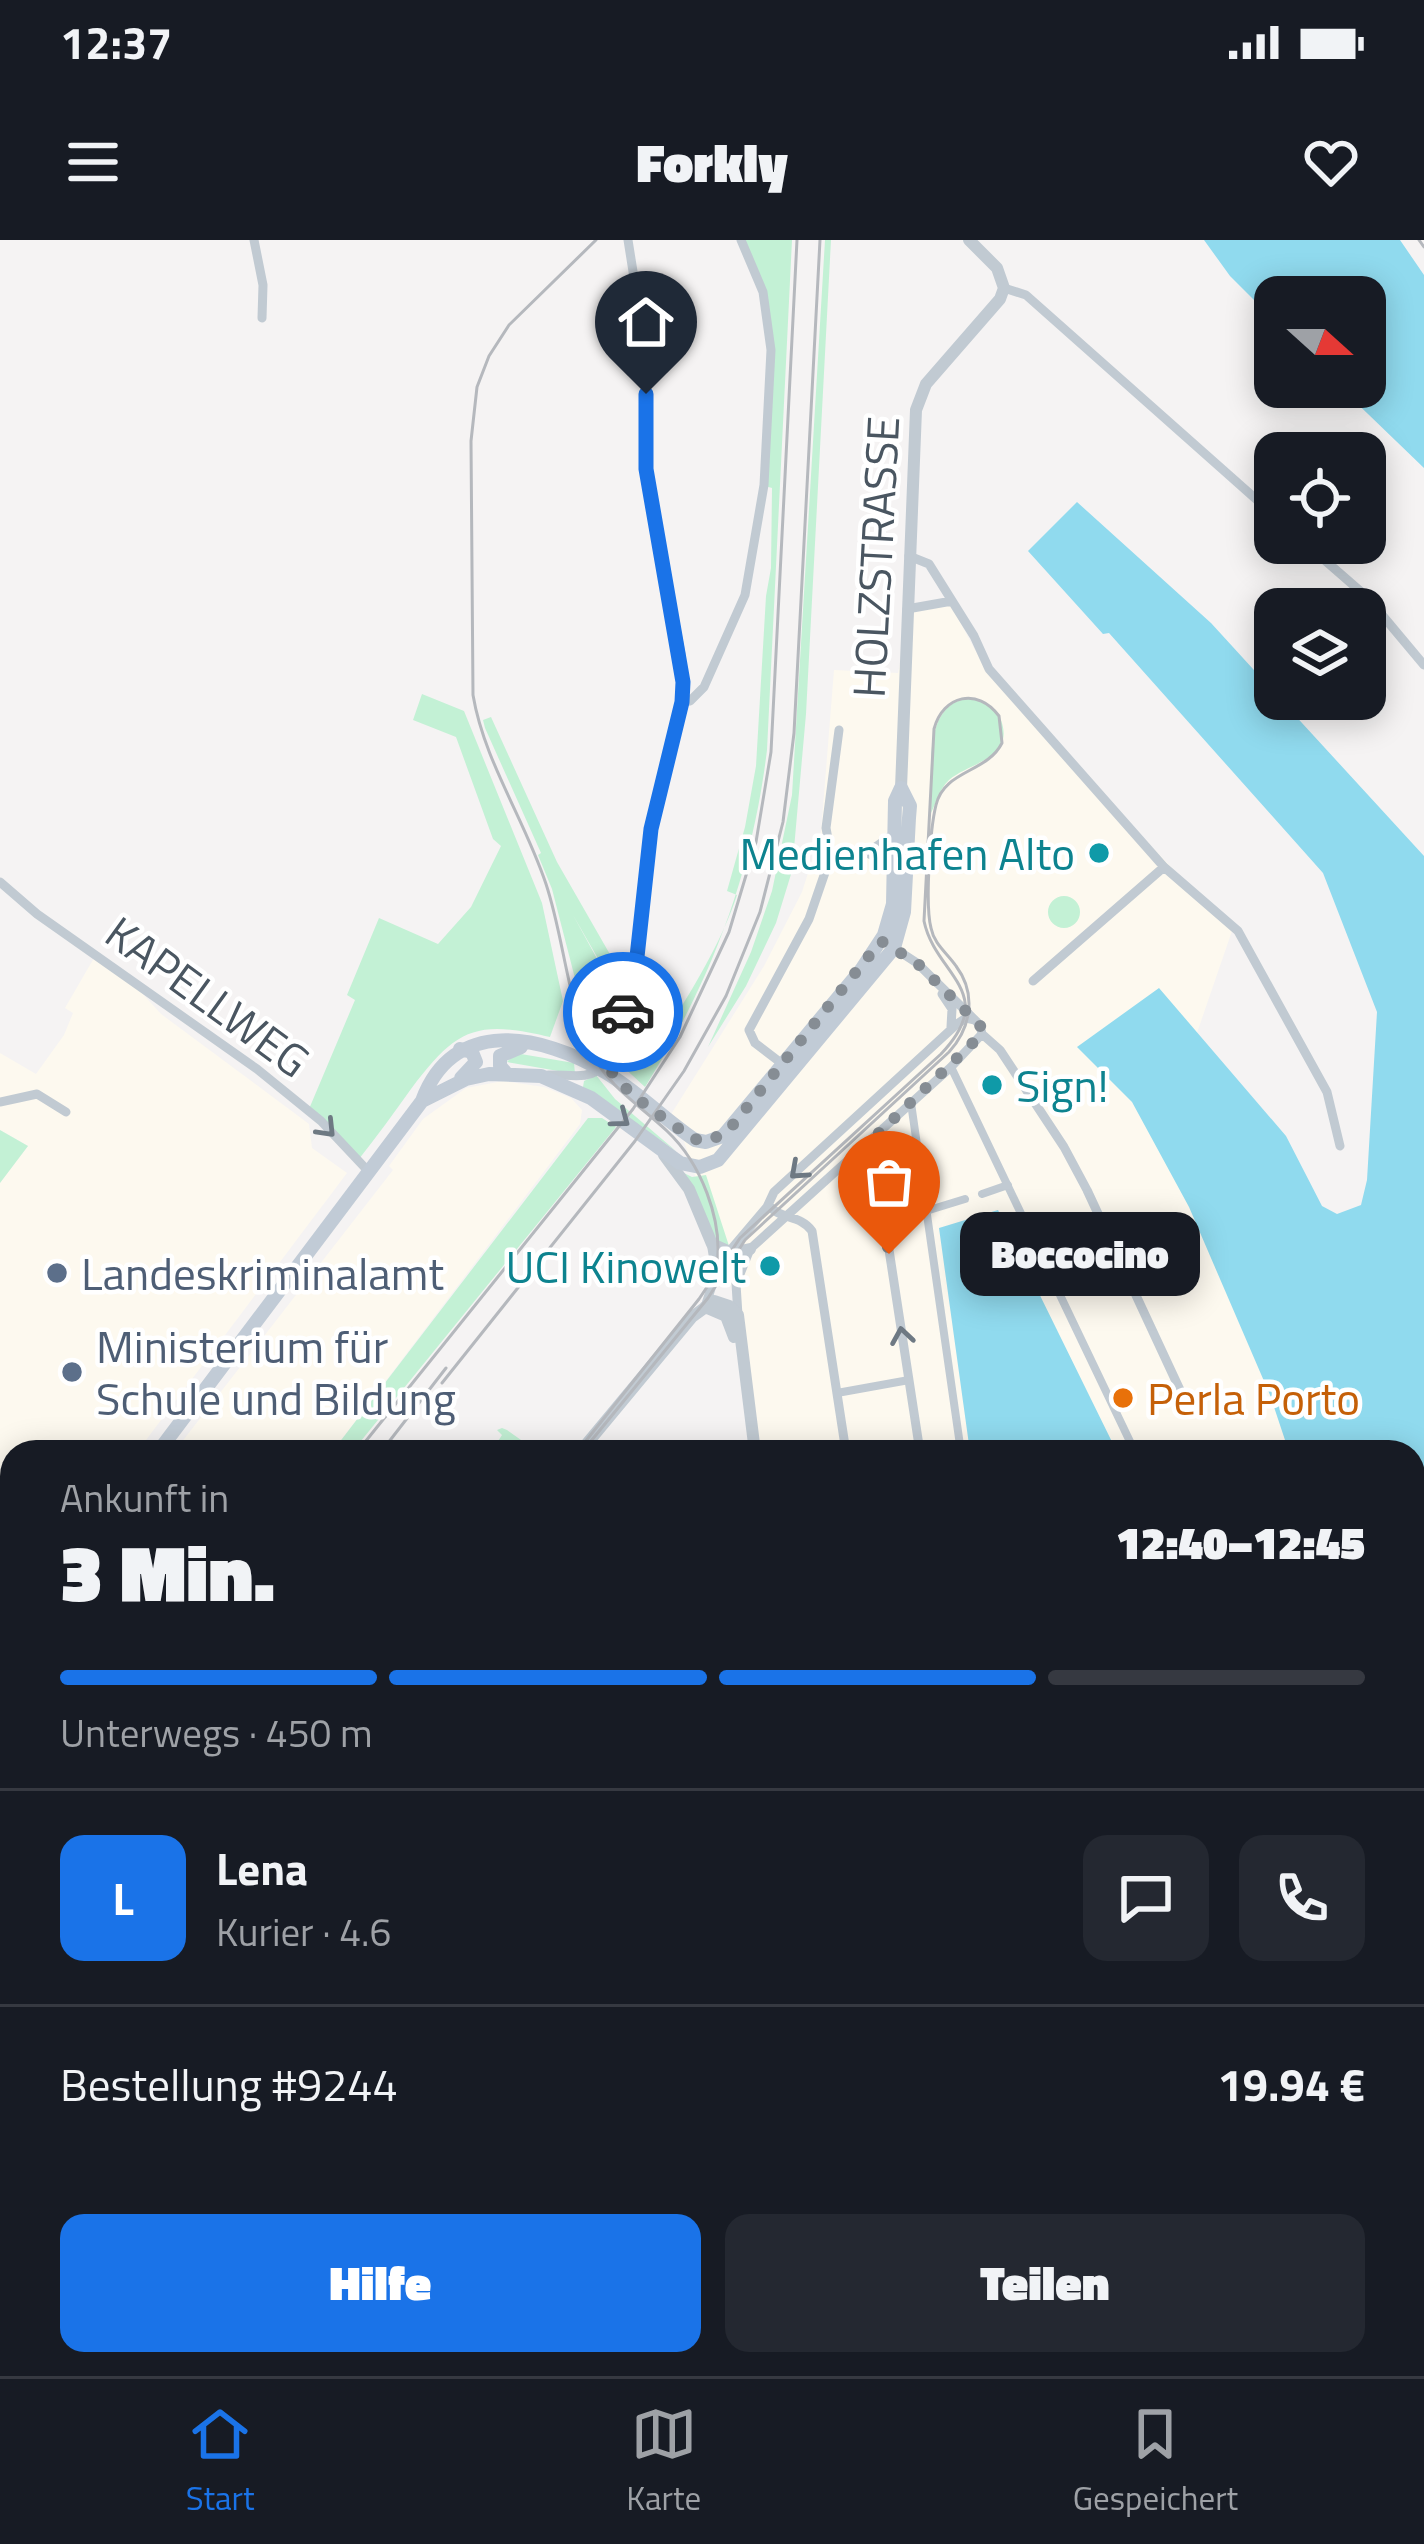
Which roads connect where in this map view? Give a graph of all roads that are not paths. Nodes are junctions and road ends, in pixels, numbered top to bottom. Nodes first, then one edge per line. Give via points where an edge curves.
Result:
1 (254, 240) edge
2 (628, 240) edge
3 (741, 240) edge
4 (969, 240) edge
5 (1004, 288) junction
6 (262, 318) dead end
7 (1254, 497) edge
8 (909, 556) junction
9 (1328, 564) edge
10 (952, 602) junction
11 (907, 609) junction
12 (1424, 665) edge
13 (682, 702) junction
14 (839, 730) dead end
15 (901, 788) junction
16 (894, 834) junction
17 (867, 854) junction
18 (831, 855) junction
19 (894, 866) junction
20 (1164, 867) junction
21 (0, 882) edge
22 (888, 944) junction
23 (1033, 981) dead end
24 (942, 988) junction
25 (975, 1020) junction
26 (982, 1034) junction
27 (946, 1035) junction
28 (525, 1044) junction
29 (608, 1047) junction
30 (460, 1049) junction
31 (578, 1059) junction
32 (950, 1067) junction
33 (598, 1068) junction
34 (788, 1069) junction
35 (506, 1073) junction
36 (541, 1076) junction
37 (614, 1078) junction
38 (459, 1083) junction
39 (422, 1101) junction
40 (0, 1102) edge
41 (911, 1103) junction
42 (66, 1112) dead end
43 (1340, 1146) dead end
44 (661, 1150) junction
45 (859, 1152) junction
46 (370, 1172) junction
47 (1008, 1185) junction
48 (982, 1193) dead end
49 (965, 1199) dead end
50 (769, 1204) junction
51 (926, 1211) junction
52 (787, 1215) junction
53 (1106, 1228) junction
54 (710, 1242) junction
55 (750, 1249) junction
56 (728, 1253) junction
57 (1049, 1256) dead end
58 (705, 1307) junction
59 (738, 1315) junction
60 (739, 1342) junction
61 (909, 1380) junction
62 (837, 1393) junction
63 (1187, 1405) dead end
64 (169, 1440) edge
65 (590, 1440) edge
66 (753, 1440) edge
67 (844, 1440) edge
68 (918, 1440) edge
69 (959, 1440) edge
70 (1129, 1440) edge

1 - 6 street
2 - 13 street via 645,346 646,469 681,654
3 - 13 street via 763,292 771,350 764,484 745,595 704,687
4 - 5 street via 997,268
5 - 7 street via 1025,295
5 - 8 street, HOLZSTRASSE via 920,397
8 - 10 street via 928,563
8 - 11 street, HOLZSTRASSE
9 - 12 street
10 - 11 street
10 - 20 street via 989,669
11 - 15 street, HOLZSTRASSE
13 - 29 street via 651,829 631,994
14 - 18 street, HOLZSTRASSE via 826,828
15 - 16 main road, HOLZSTRASSE
15 - 22 main road, HOLZSTRASSE via 910,806 904,912
16 - 17 street
16 - 19 main road, HOLZSTRASSE
17 - 18 street
17 - 19 street
18 - 34 street, HOLZSTRASSE via 802,933 750,1026 752,1039
19 - 22 main road, HOLZSTRASSE
20 - 23 street
20 - 43 street via 1245,942 1327,1092
21 -> 46 street, KAPELLWEG via 257,1069
22 - 24 street
22 - 34 main road, HOLZSTRASSE
24 - 25 street
24 - 27 street via 953,1014
25 - 26 street
25 - 27 street
26 - 32 street
26 - 53 street via 1064,1147
27 -> 50 street
28 - 30 main road via 484,1040
28 - 31 main road
28 - 35 main road via 500,1056
29 - 31 street
29 - 33 street
29 - 37 street
30 - 38 main road via 476,1062
30 - 39 main road
31 - 33 main road
32 - 41 street
32 - 47 street
33 - 36 street via 580,1078
33 - 37 main road
34 - 37 main road, HOLZSTRASSE via 727,1132 706,1142
34 - 44 main road, HOLZSTRASSE via 718,1160 688,1166
35 - 36 main road
35 - 38 main road
36 -> 44 main road via 591,1098
38 - 39 main road
39 - 46 main road
40 - 42 street via 38,1094
41 - 45 street
41 - 51 street
44 - 54 street via 694,1198
45 - 52 street
61 -> 45 street via 878,1178
46 - 64 main road
47 - 48 street
47 - 70 street
49 - 51 street
50 - 52 street
50 - 56 street
51 - 69 street
52 - 55 street
52 - 62 street via 812,1231
53 - 57 street
53 - 63 street
54 - 56 street
54 - 58 street via 716,1273
55 - 56 street
55 - 59 street via 736,1284
58 - 59 street via 719,1302
58 - 60 street via 726,1316
58 - 65 street
59 - 60 street
60 - 66 street
61 - 62 street
61 - 68 street
62 - 67 street

